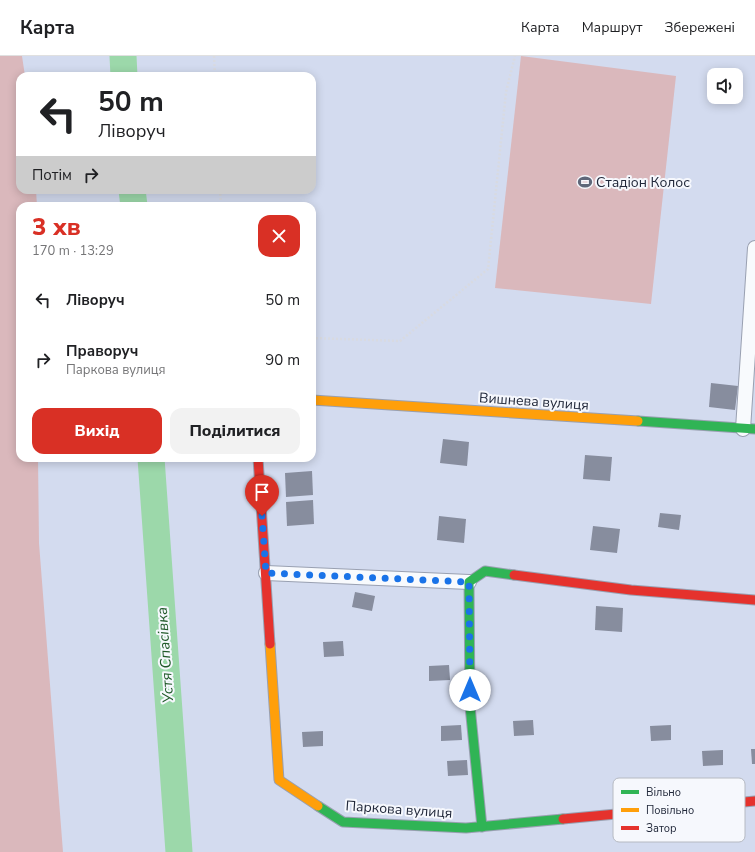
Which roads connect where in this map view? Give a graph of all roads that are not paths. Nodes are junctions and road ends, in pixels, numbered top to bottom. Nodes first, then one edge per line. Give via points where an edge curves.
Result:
1 (755, 248) edge
2 (316, 400) edge
3 (749, 429) edge
4 (258, 462) edge
5 (266, 573) junction
6 (469, 582) junction
7 (755, 600) edge
8 (755, 802) edge
9 (745, 803) edge
10 (613, 814) edge
11 (482, 826) junction

1 - 3 street
2 - 3 street, Вишнева вулиця
4 - 5 street, Паркова вулиця
5 - 6 street
5 - 11 street, Паркова вулиця via 279,780 344,822 466,828
6 - 7 street via 485,571 631,590
6 - 11 street via 470,706
8 - 9 street, Паркова вулиця
10 - 11 street, Паркова вулиця

